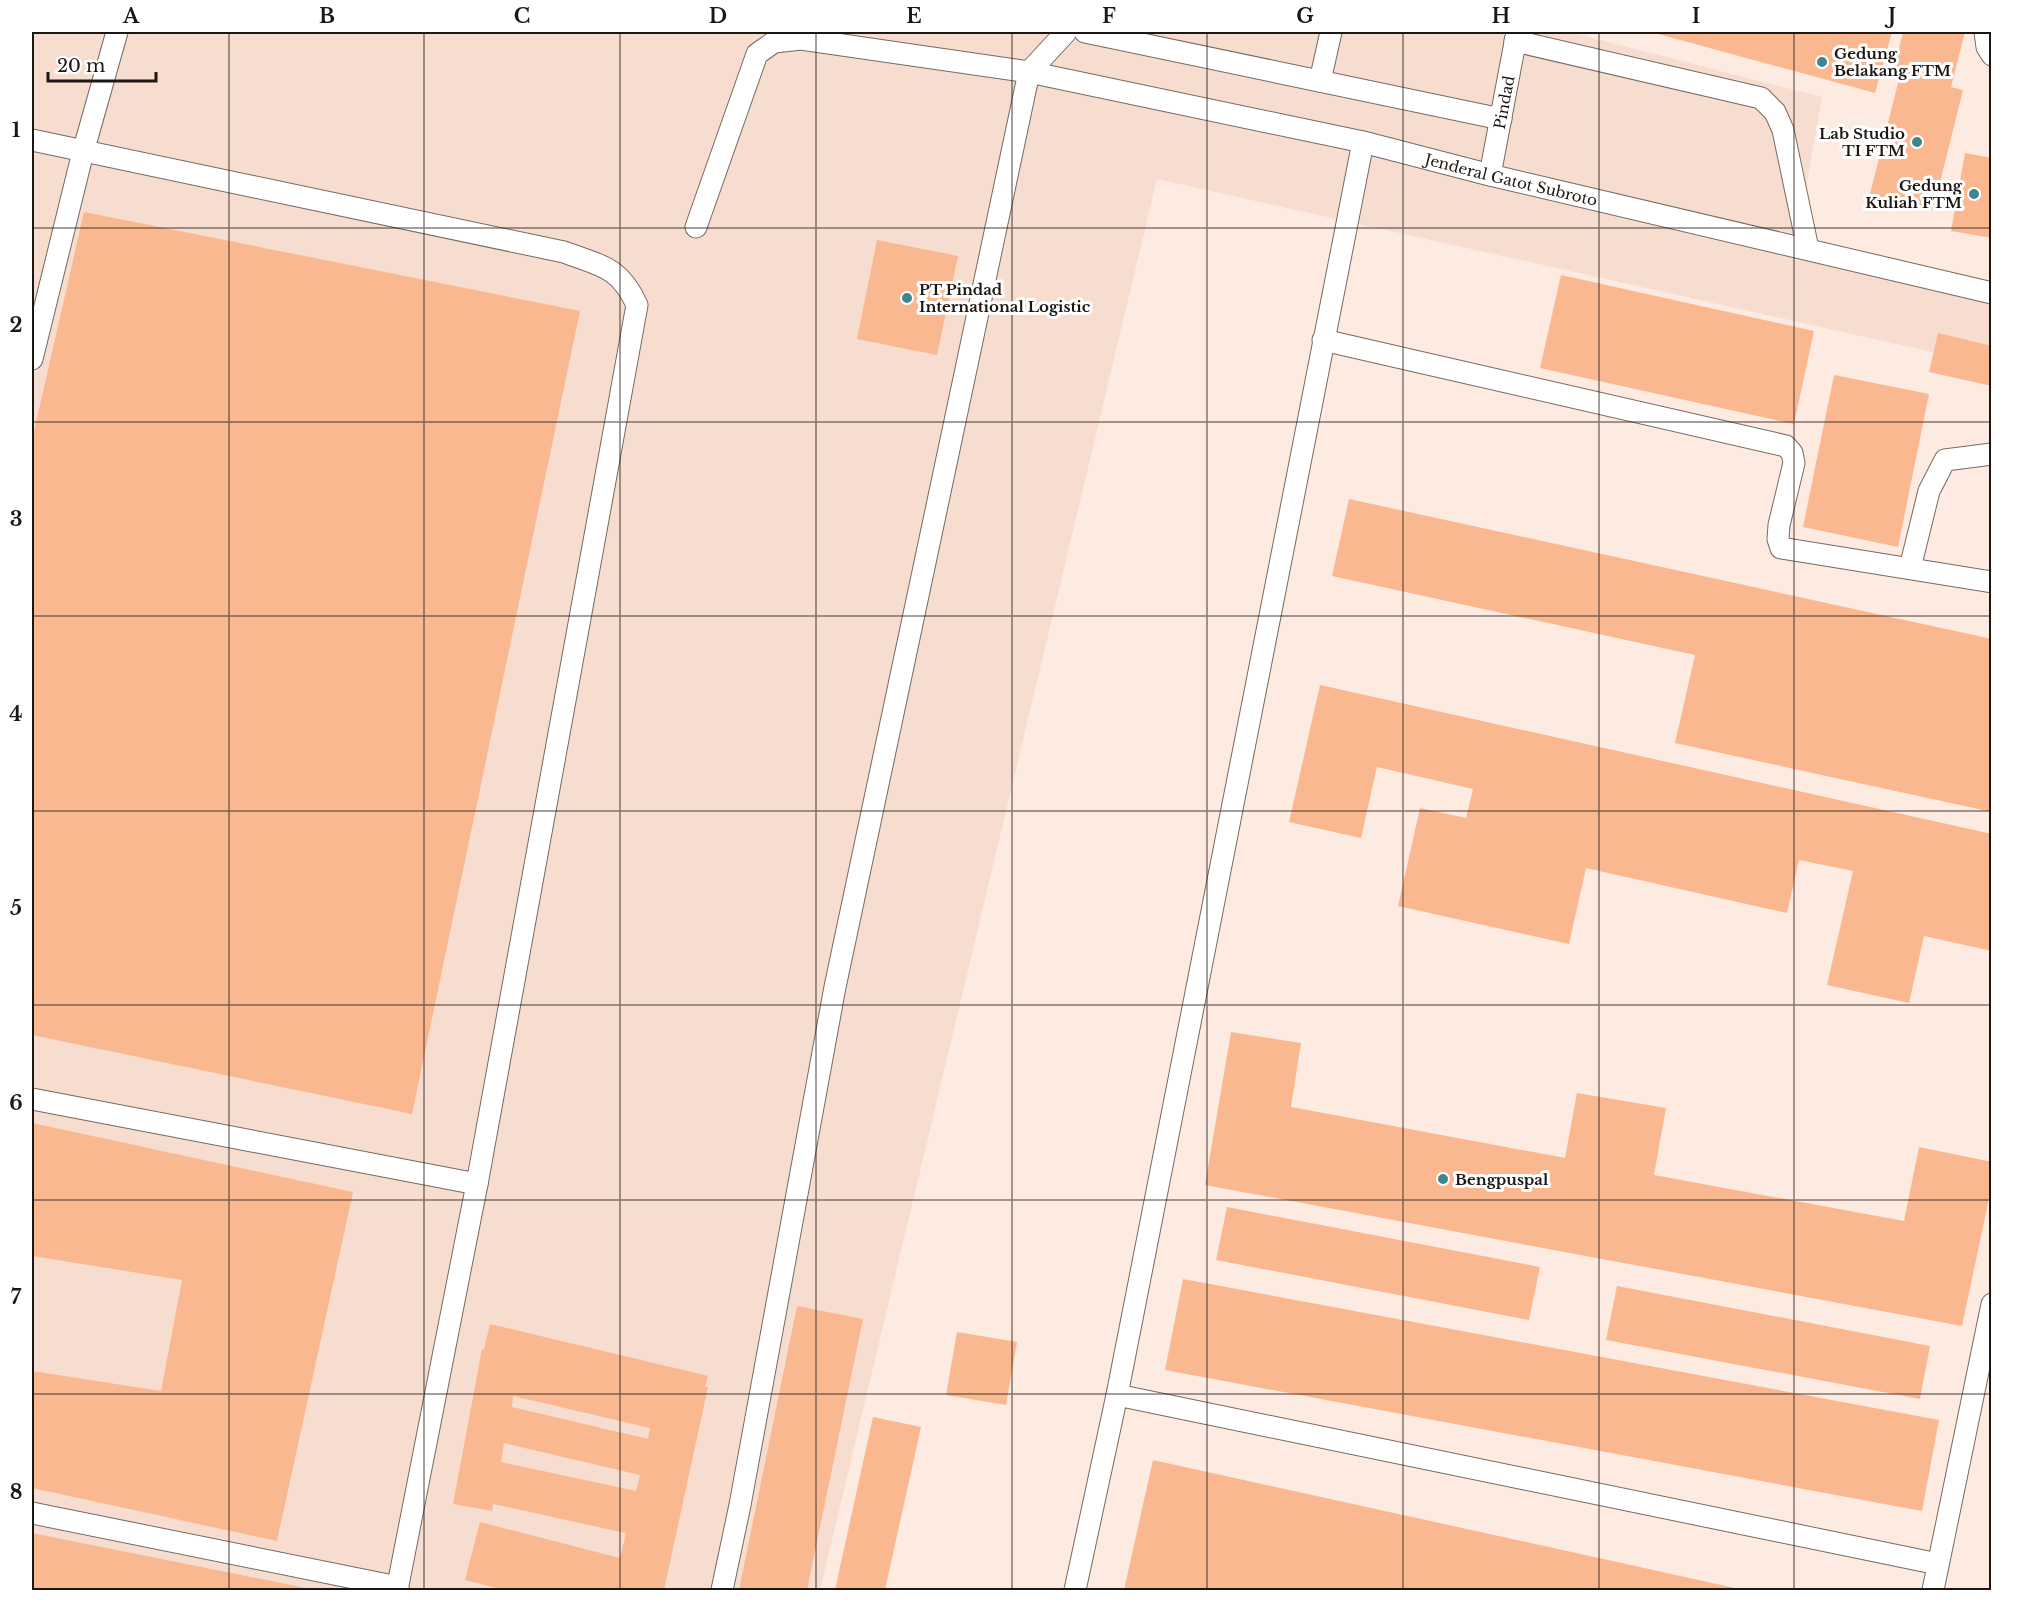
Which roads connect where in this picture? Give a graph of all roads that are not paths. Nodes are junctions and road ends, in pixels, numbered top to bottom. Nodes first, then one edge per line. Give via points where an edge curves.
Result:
1 (117, 32) edge
2 (1066, 32) edge
3 (1085, 32) edge
4 (1331, 32) edge
5 (1985, 32) edge
6 (1516, 36) edge
7 (1992, 55) edge
8 (1029, 72) junction
9 (1320, 81) junction
10 (1501, 119) junction
11 (32, 140) edge
12 (1363, 142) junction
13 (83, 152) junction
14 (1490, 175) junction
15 (696, 227) dead end
16 (1808, 249) junction
17 (1992, 293) edge
18 (1323, 340) junction
19 (32, 359) edge
20 (1992, 454) edge
21 (1910, 568) junction
22 (1992, 582) edge
23 (32, 1099) edge
24 (477, 1184) junction
25 (1992, 1304) edge
26 (1117, 1395) junction
27 (32, 1514) edge
28 (1938, 1564) junction
29 (398, 1589) edge
30 (722, 1590) edge
31 (1075, 1590) edge
32 (1933, 1590) edge

1 - 13 lane
2 - 8 lane
3 - 9 lane
4 - 9 lane
5 - 7 lane
6 - 10 lane, Pindad
6 - 16 lane via 1761,98 1775,112 1783,130
8 - 12 lane, Jenderal Gatot Subroto
8 - 15 lane, Jenderal Gatot Subroto via 801,39 774,42 757,54
8 - 30 lane via 835,987
9 - 10 lane
10 - 14 lane, Pindad
11 - 13 lane
12 - 14 lane, Jenderal Gatot Subroto
12 - 18 lane
13 - 19 lane
13 - 24 lane via 564,252 613,270 629,288 637,305
14 - 16 lane, Jenderal Gatot Subroto
16 - 17 lane, Jenderal Gatot Subroto
18 - 21 lane via 1786,446 1794,463 1779,525 1781,548
18 - 26 lane
20 - 21 lane via 1945,460 1929,491
21 - 22 lane
23 - 24 lane
24 - 29 lane
25 - 28 lane
26 - 28 lane
26 - 31 lane
27 - 29 lane
28 - 32 lane

